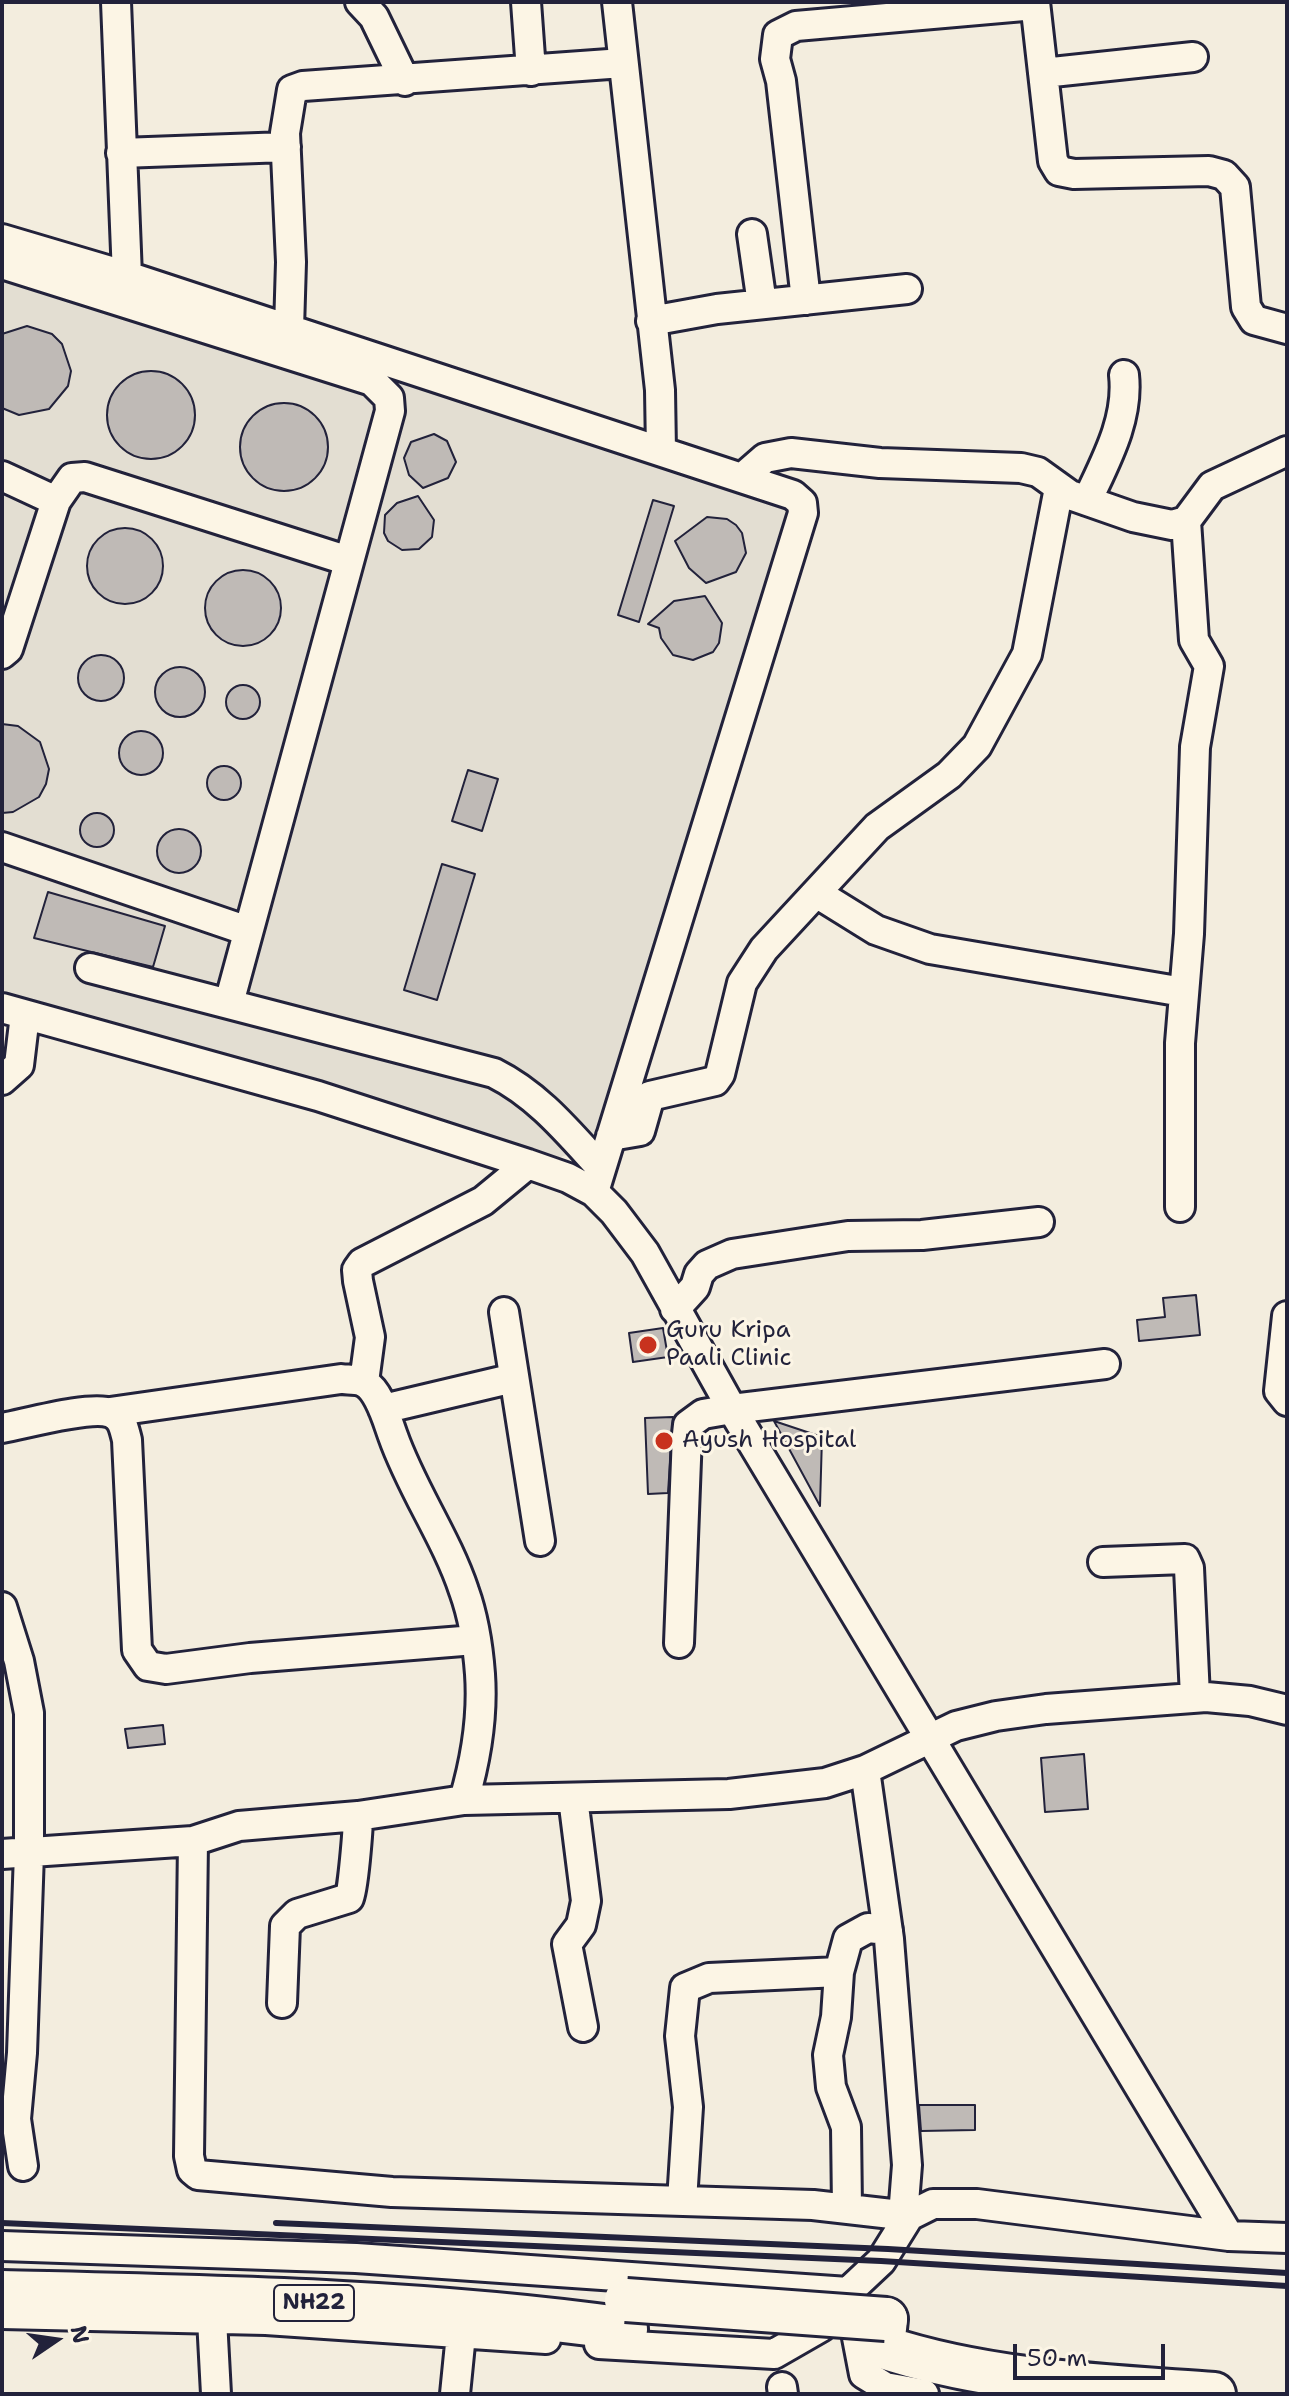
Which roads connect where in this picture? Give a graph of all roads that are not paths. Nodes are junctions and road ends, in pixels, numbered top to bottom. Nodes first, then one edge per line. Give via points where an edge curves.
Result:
1 (116, 2) edge
2 (360, 2) edge
3 (526, 2) edge
4 (617, 2) edge
5 (1035, 4) edge
6 (1193, 57) dead end
7 (623, 63) junction
8 (531, 71) junction
9 (1043, 73) junction
10 (405, 81) junction
11 (286, 147) junction
12 (121, 153) junction
13 (752, 234) dead end
14 (2, 239) edge
15 (2, 264) edge
16 (127, 276) junction
17 (907, 289) dead end
18 (806, 300) junction
19 (762, 304) junction
20 (651, 321) junction
21 (289, 329) junction
22 (1287, 329) edge
23 (1124, 375) dead end
24 (661, 451) junction
25 (1287, 451) edge
26 (2, 476) edge
27 (742, 478) junction
28 (1059, 488) junction
29 (56, 501) junction
30 (1087, 501) junction
31 (1186, 521) junction
32 (349, 561) junction
33 (2, 654) edge
34 (2, 847) edge
35 (818, 894) junction
36 (248, 931) junction
37 (90, 968) dead end
38 (1183, 992) junction
39 (229, 1003) junction
40 (14, 1011) edge
41 (2, 1080) edge
42 (611, 1136) junction
43 (528, 1164) junction
44 (598, 1180) junction
45 (1180, 1207) dead end
46 (1039, 1222) dead end
47 (675, 1309) junction
48 (504, 1312) dead end
49 (1287, 1316) edge
50 (1105, 1364) dead end
51 (514, 1378) junction
52 (364, 1382) junction
53 (1287, 1401) edge
54 (383, 1409) junction
55 (732, 1409) junction
56 (110, 1412) junction
57 (2, 1428) edge
58 (540, 1541) dead end
59 (1103, 1562) dead end
60 (2, 1607) edge
61 (475, 1640) junction
62 (679, 1643) dead end
63 (1195, 1697) junction
64 (1287, 1710) edge
65 (928, 1738) junction
66 (865, 1770) junction
67 (573, 1798) junction
68 (464, 1800) junction
69 (358, 1816) junction
70 (193, 1841) junction
71 (16, 1854) edge
72 (888, 1930) junction
73 (839, 1972) junction
74 (282, 2003) dead end
75 (583, 2027) dead end
76 (23, 2166) dead end
77 (682, 2201) junction
78 (847, 2208) junction
79 (906, 2216) junction
80 (1229, 2236) junction
81 (1287, 2238) edge
82 (2, 2246) edge
83 (2, 2268) edge
84 (2, 2292) edge
85 (848, 2292) junction
86 (2, 2314) edge
87 (212, 2319) junction
88 (885, 2333) junction
89 (461, 2334) junction
90 (216, 2394) edge
91 (455, 2394) edge
92 (924, 2394) edge
93 (1214, 2394) edge

1 - 12 street
2 - 10 street via 374,17
3 - 8 street
4 - 7 street
5 - 9 street
5 - 18 street via 796,26 778,35 775,59
6 - 9 street
7 - 8 street
7 - 20 street
8 - 10 street
9 - 22 street via 1053,161 1059,171 1224,175 1235,187 1246,307 1254,320
10 - 11 street via 292,90
11 - 12 street
11 - 21 street
12 - 16 street
13 - 19 street
14 - 16 street
15 - 32 street via 384,389 390,411
16 - 21 street
17 - 18 street
18 - 19 street
19 - 20 street
20 - 24 street via 662,408
21 - 24 street
23 - 30 street via 1126,390 1115,438
24 - 27 street
25 - 31 street via 1212,486
26 - 29 street
27 - 28 street via 765,458 791,453 880,463 1021,468 1038,472
27 - 42 street via 793,495 803,513
28 - 30 street
28 - 35 street via 1027,654 977,746 949,775 877,827
29 - 32 street via 72,478 85,477
29 - 33 street
30 - 31 street via 1159,525
31 - 38 street via 1194,640 1209,666 1195,747
32 - 36 street
34 - 36 street
35 - 38 street via 884,934 930,949
35 - 42 street via 764,949 742,983 715,1081 650,1096 640,1131
36 - 39 street
37 - 39 street
38 - 45 street
39 - 44 street via 494,1073 545,1107
40 - 41 street via 19,1065
40 - 43 street via 318,1096
42 - 44 street
43 - 44 street via 568,1178
43 - 52 street via 483,1201 362,1263 358,1281 371,1351
44 - 47 street
46 - 47 street via 931,1234 848,1236 732,1254 707,1265
47 - 55 street
48 - 51 street
49 - 53 street via 1279,1391
50 - 55 street
51 - 54 street
51 - 58 street
52 - 54 street
52 - 56 street via 341,1379
54 - 61 street via 403,1465 464,1589
55 - 62 street via 703,1414 688,1425
55 - 65 street
56 - 57 street
56 - 61 street via 123,1422 127,1440 137,1650 148,1666 166,1669
59 - 63 street via 1185,1559
60 - 71 street via 27,1700
61 - 68 street via 480,1709 476,1760
63 - 64 street
63 - 65 street via 996,1716
65 - 66 street
65 - 80 street
66 - 67 street via 825,1783 752,1792
66 - 72 street
67 - 68 street
67 - 75 street via 586,1901 581,1925 567,1944
68 - 69 street
69 - 70 street via 239,1826
69 - 74 street via 349,1898 297,1914 285,1926
70 - 71 street
70 - 77 street via 189,2156 198,2175 392,2192
71 - 76 street via 22,2053 16,2119
72 - 73 street via 868,1928 848,1939
72 - 79 street via 907,2165
73 - 77 street via 709,1978 685,1988 680,2036 688,2107
73 - 78 street via 828,2055 831,2087 846,2127
77 - 78 street
78 - 79 street
79 - 80 street via 952,2202
79 - 85 street via 881,2261
80 - 81 street
82 - 85 street via 356,2258
83 - 88 highway, NH22, bridge via 458,2282
84 - 88 highway, NH22 via 466,2312 699,2337
85 - 89 street via 821,2327 774,2354
85 - 92 street via 864,2374 885,2387
86 - 87 street
87 - 89 street
87 - 90 street
88 - 93 highway, NH22 via 938,2365
89 - 91 street

